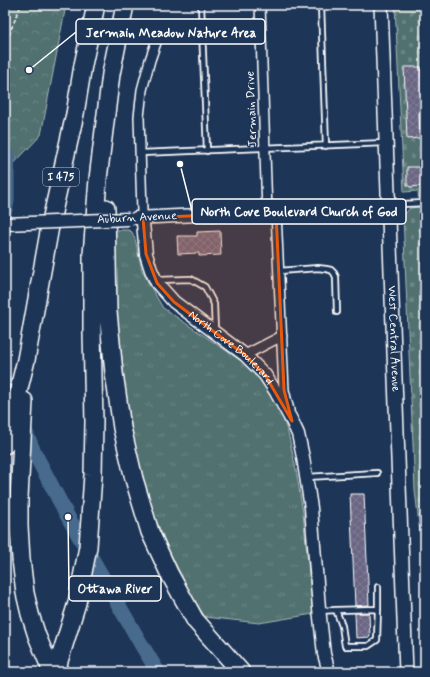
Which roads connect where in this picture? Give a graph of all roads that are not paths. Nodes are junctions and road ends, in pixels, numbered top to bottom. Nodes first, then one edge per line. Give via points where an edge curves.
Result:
1 (96, 5) edge
2 (125, 5) edge
3 (201, 5) edge
4 (260, 5) edge
5 (321, 5) edge
6 (381, 5) edge
7 (159, 34) dead end
8 (106, 114) junction
9 (387, 143) junction
10 (326, 146) junction
11 (265, 148) junction
12 (207, 151) junction
13 (141, 153) junction
14 (425, 203) edge
15 (389, 206) junction
16 (272, 212) junction
17 (143, 218) junction
18 (5, 224) edge
19 (279, 271) junction
20 (156, 280) junction
21 (337, 312) dead end
22 (215, 333) junction
23 (282, 336) junction
24 (27, 355) junction
25 (245, 355) junction
26 (292, 421) junction
27 (5, 445) edge
28 (377, 473) dead end
29 (307, 477) junction
30 (378, 588) dead end
31 (378, 609) junction
32 (336, 610) junction
33 (319, 611) junction
34 (53, 672) edge
35 (241, 672) edge
36 (329, 672) edge
37 (406, 672) edge

1 - 24 highway, I 475 via 51,221
2 - 8 highway
3 - 12 lane
4 - 11 street, Jermain Drive
5 - 10 lane
6 - 9 main road, West Central Avenue
7 - 13 street, North Cove Boulevard via 142,90 139,117
8 - 34 highway via 92,255 94,422 88,547 77,603 59,661
8 - 35 highway via 108,312 122,428 134,480 150,532 195,620
9 - 10 lane
9 - 15 main road, West Central Avenue
10 - 11 lane
11 - 12 lane
11 - 16 street, Jermain Drive
12 - 13 lane
13 - 17 street, North Cove Boulevard
14 - 15 lane
15 - 16 street, Auburn Avenue
15 - 37 main road, West Central Avenue
16 - 17 street, Auburn Avenue
16 - 19 street, Jermain Drive
17 - 18 street, Auburn Avenue, bridge
17 - 20 street, North Cove Boulevard via 146,254
19 - 21 lane via 318,268 331,270 336,277
19 - 23 street, Jermain Drive
20 - 22 street, North Cove Boulevard via 174,302
20 - 22 lane via 191,279 205,287 214,304
22 - 25 street, North Cove Boulevard
23 - 25 street
23 - 26 street, Jermain Drive via 284,390
24 - 27 highway
24 - 34 highway via 18,526 20,559 30,614
25 - 26 street, North Cove Boulevard via 265,375
26 - 29 street, North Cove Boulevard via 298,434
28 - 29 lane
29 - 33 street, North Cove Boulevard via 312,508
30 - 31 lane
31 - 32 lane
31 - 32 lane via 377,640 368,646 345,646
32 - 33 lane
33 - 36 street, North Cove Boulevard via 324,654

